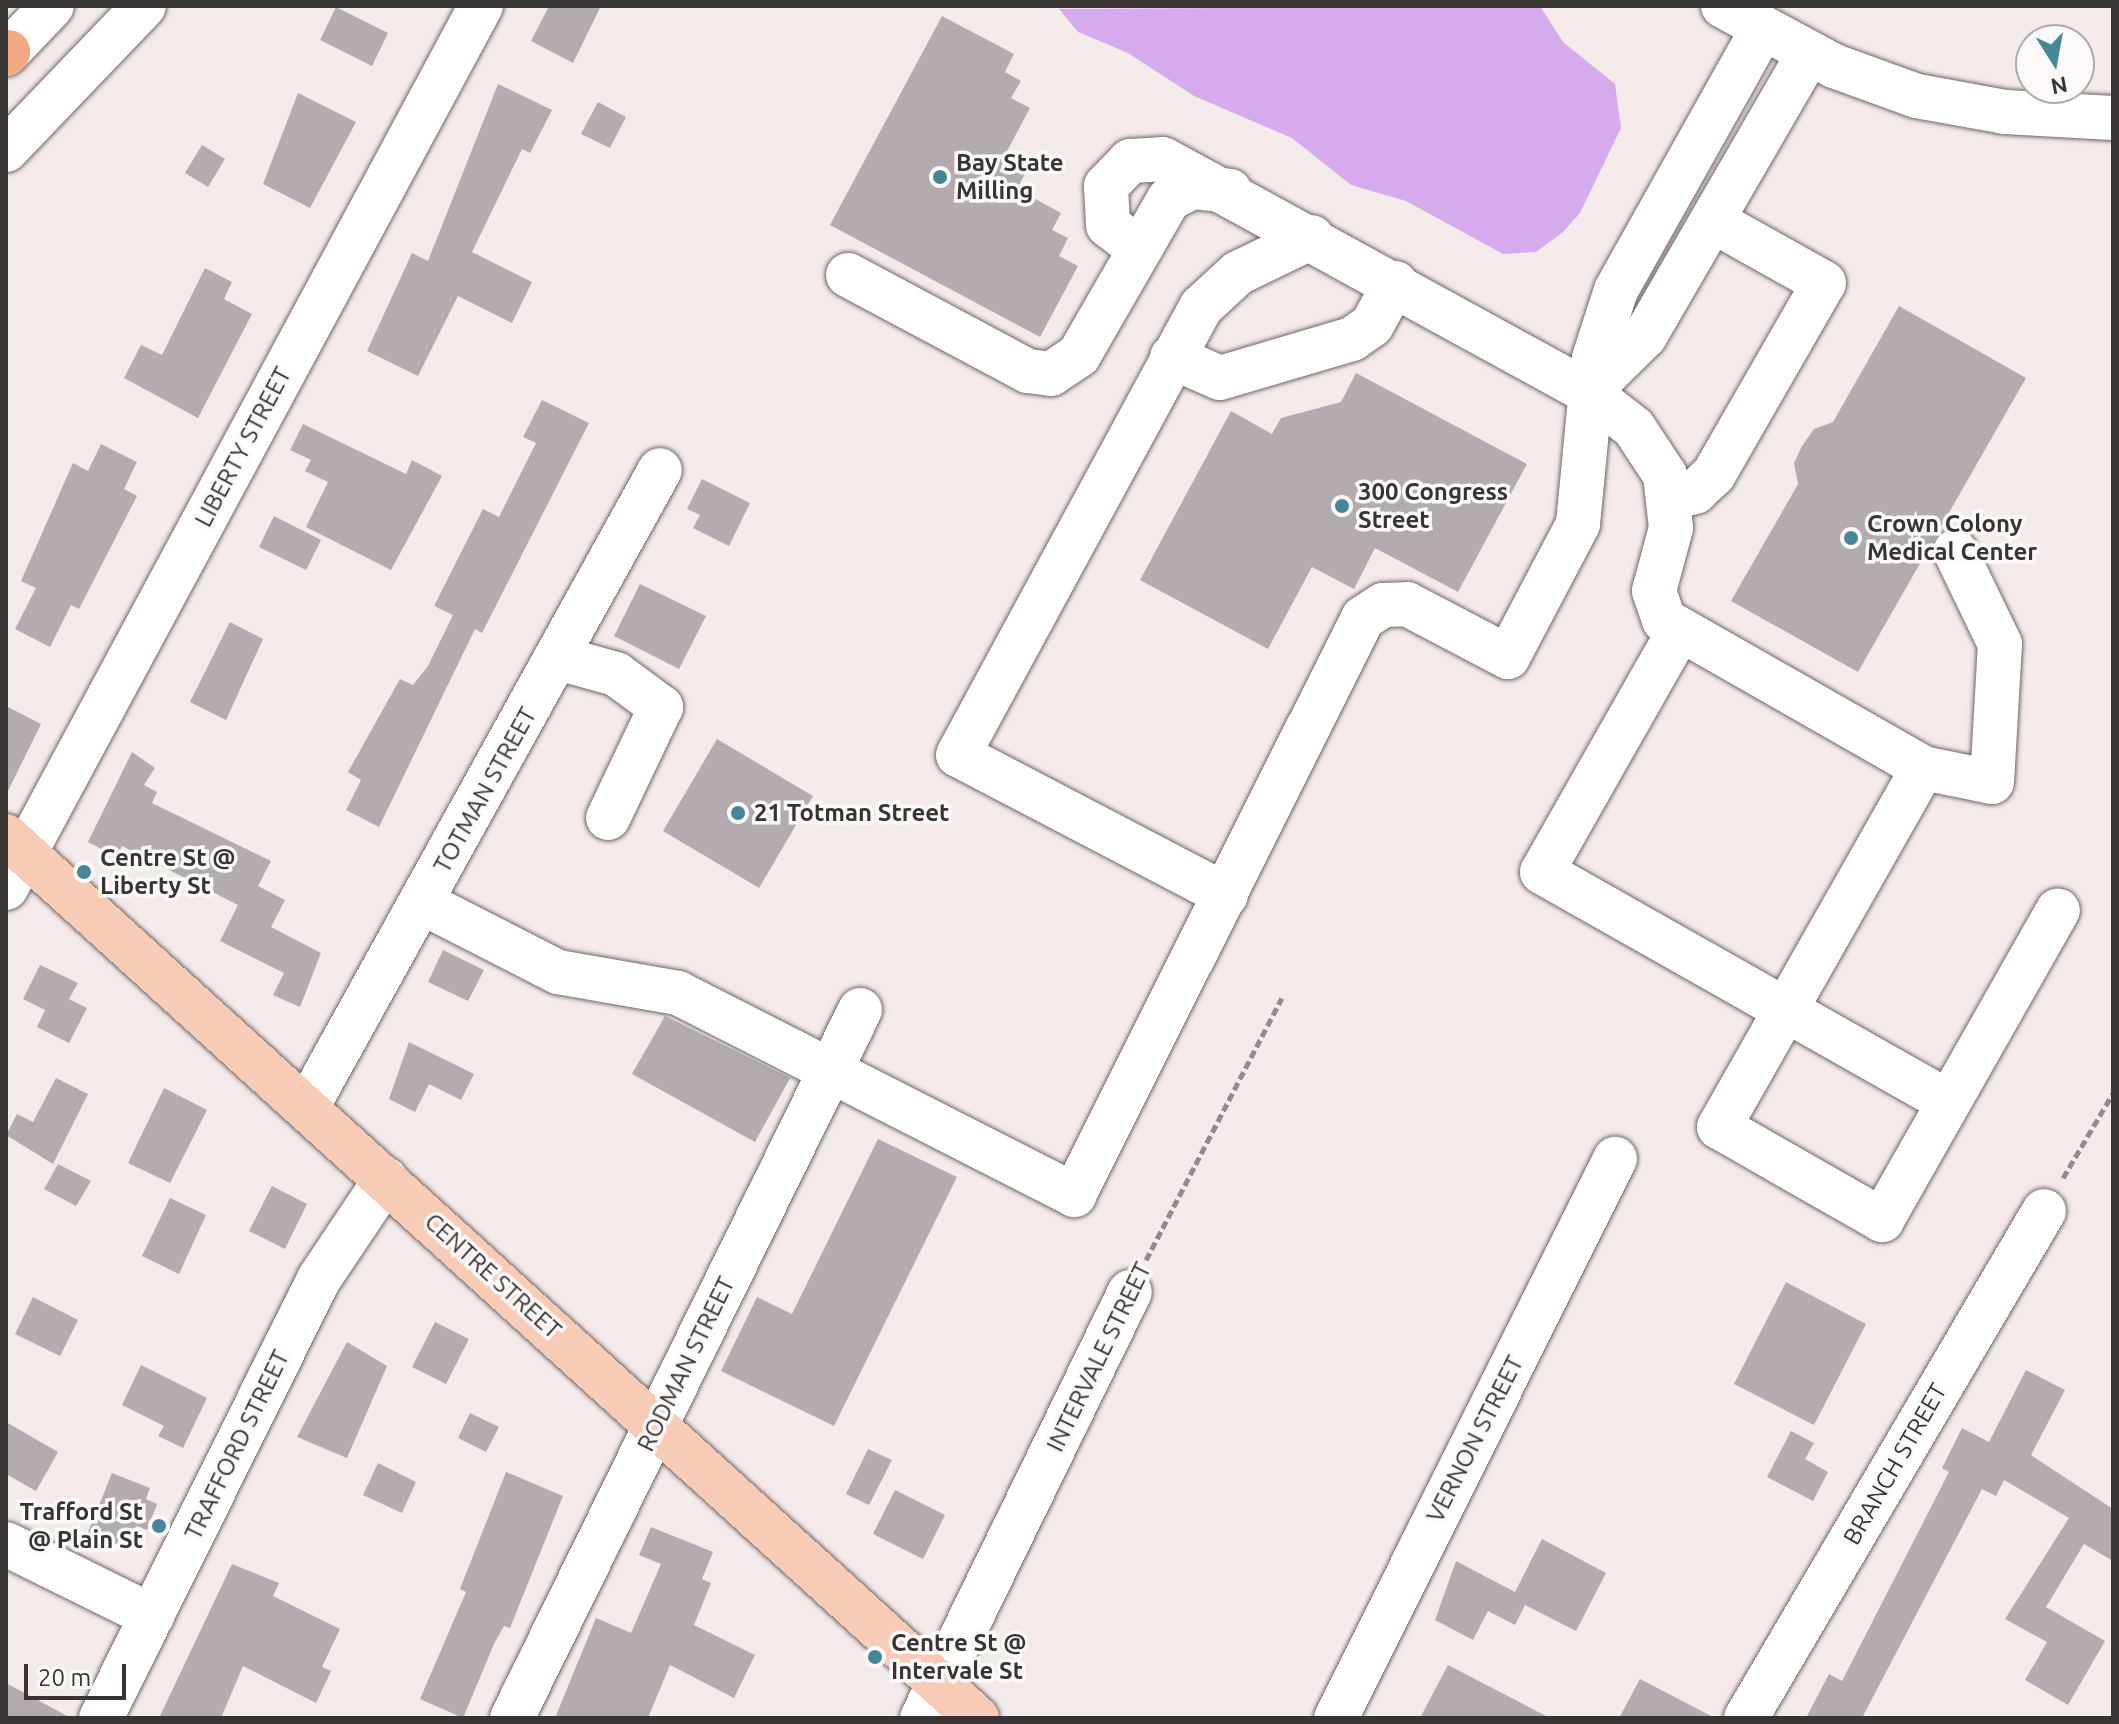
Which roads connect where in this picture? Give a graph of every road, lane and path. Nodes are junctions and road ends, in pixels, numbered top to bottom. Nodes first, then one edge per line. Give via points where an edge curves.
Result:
1 (52, 6) edge
2 (144, 6) edge
3 (481, 6) edge
4 (1723, 6) edge
5 (1763, 28) junction
6 (1809, 53) junction
7 (7, 54) edge
8 (2113, 118) edge
9 (6, 150) edge
10 (1230, 191) junction
11 (1713, 221) junction
12 (1312, 237) junction
13 (1137, 247) junction
14 (848, 275) dead end
15 (1395, 283) junction
16 (1172, 357) junction
17 (1588, 392) junction
18 (660, 470) dead end
19 (1671, 498) junction
20 (1955, 551) dead end
21 (1679, 631) junction
22 (558, 658) junction
23 (1923, 768) junction
24 (608, 818) dead end
25 (12, 859) edge
26 (1226, 895) junction
27 (423, 903) junction
28 (2058, 910) dead end
29 (1282, 998) dead end
30 (1786, 1009) junction
31 (860, 1010) dead end
32 (830, 1071) junction
33 (2113, 1093) edge
34 (1949, 1102) junction
35 (307, 1107) junction
36 (1615, 1159) dead end
37 (386, 1179) junction
38 (2044, 1211) joint
39 (1130, 1292) joint
40 (657, 1424) junction
41 (6, 1544) edge
42 (152, 1616) junction
43 (930, 1701) edge
44 (101, 1718) edge
45 (512, 1718) edge
46 (977, 1718) edge
47 (1336, 1718) edge
48 (1746, 1718) edge

1 - 7 street
2 - 9 street
3 - 25 street, LIBERTY STREET
4 - 5 street
5 - 6 street
5 - 17 street via 1616,290
6 - 8 street via 1864,79 1946,102
6 - 11 street
10 - 12 street
10 - 13 street via 1202,186 1176,194
10 - 13 street via 1163,159 1130,161 1109,179 1103,205 1113,232
11 - 17 street via 1645,336
11 - 19 street via 1824,283 1714,474 1695,492
12 - 15 street
12 - 16 street via 1218,286
13 - 14 street via 1079,355 1045,375
15 - 16 street via 1372,325 1352,339 1220,378
15 - 17 street
16 - 26 street via 958,755
17 - 19 street via 1654,453
17 - 26 street via 1578,524 1508,657 1407,604 1367,614
18 - 22 street, TOTMAN STREET
19 - 21 street via 1670,535 1654,597 1659,615
20 - 23 street via 1992,619 2002,653 1992,782
21 - 23 street
21 - 30 street via 1542,872
22 - 24 street via 616,674 661,707
22 - 27 street, TOTMAN STREET
23 - 30 street
25 - 35 main road, CENTRE STREET
26 - 32 street via 1074,1195
27 - 32 street via 558,972 678,993
27 - 35 street, TOTMAN STREET
28 - 34 street
29 - 39 path, INTERVALE STREET
30 - 34 street
30 - 34 street via 1719,1127 1882,1220
31 - 32 street, RODMAN STREET
32 - 40 street, RODMAN STREET
33 - 38 path
35 - 37 main road, CENTRE STREET
36 - 47 street, VERNON STREET
37 - 40 main road, CENTRE STREET
37 - 42 street, TRAFFORD STREET via 319,1279
38 - 48 street, BRANCH STREET
39 - 43 street, INTERVALE STREET
40 - 43 main road, CENTRE STREET
40 - 45 street, RODMAN STREET
41 - 42 street
42 - 44 street, TRAFFORD STREET
43 - 46 main road, CENTRE STREET

